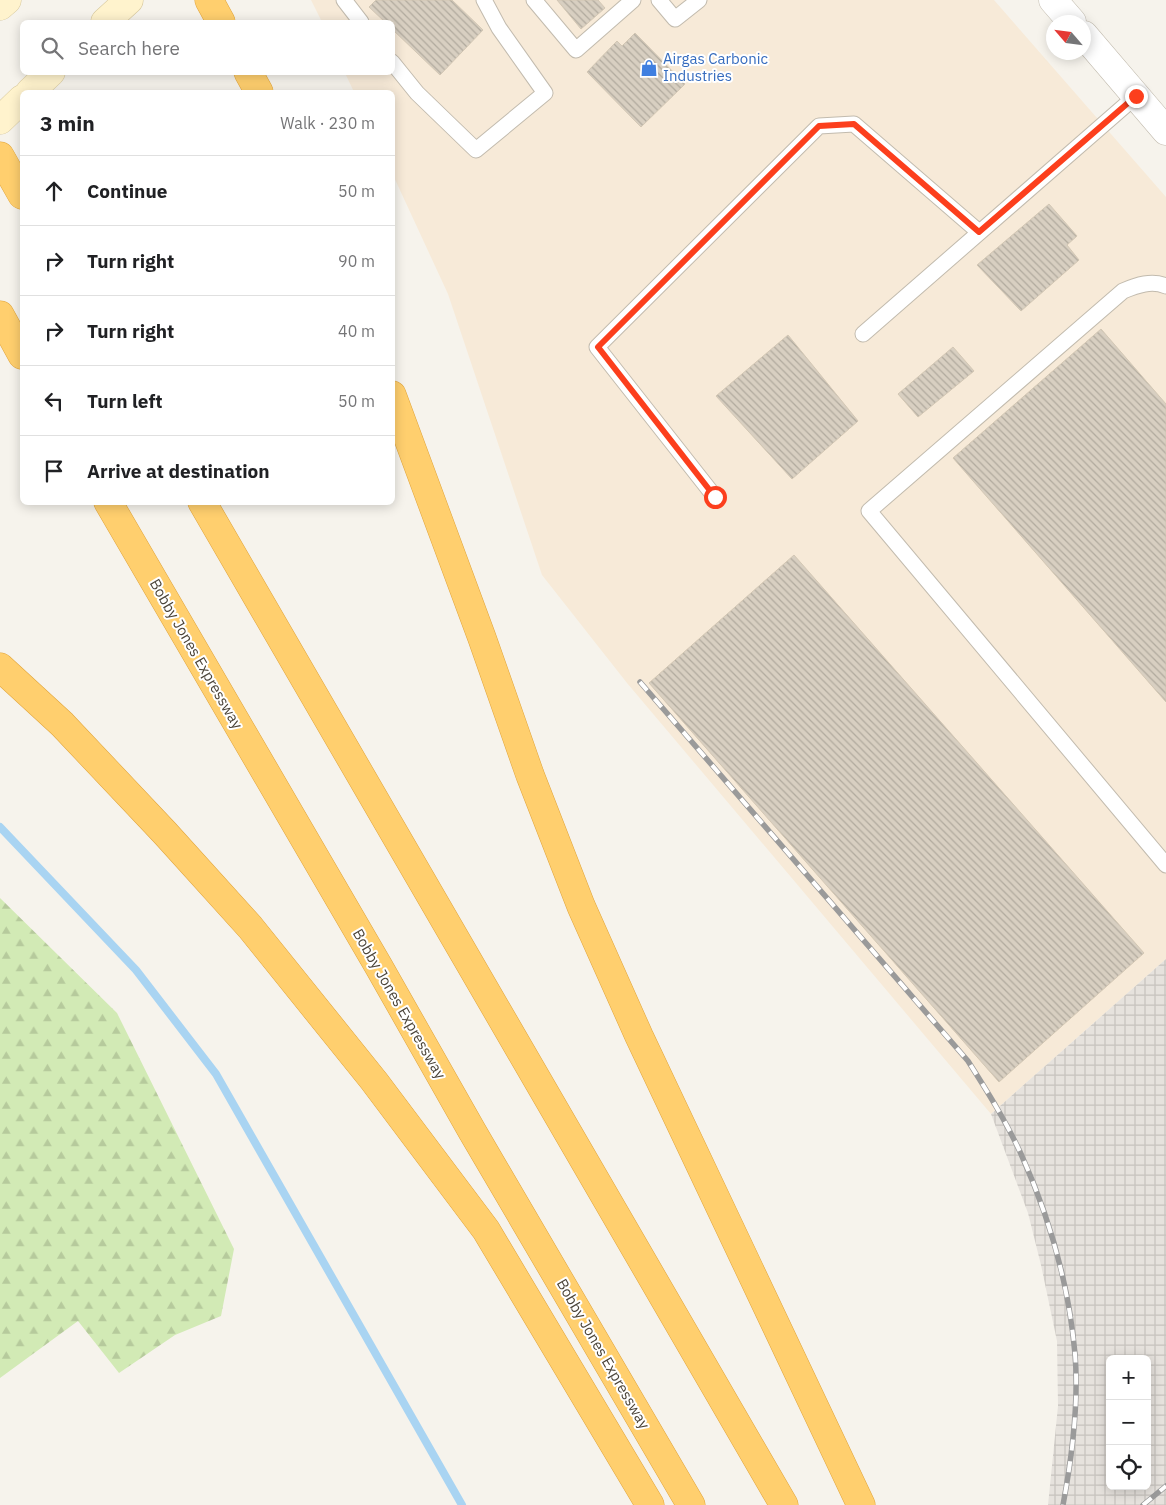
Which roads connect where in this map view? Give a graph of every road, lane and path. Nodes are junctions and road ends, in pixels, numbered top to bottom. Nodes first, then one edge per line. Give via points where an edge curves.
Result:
1 (7, 0) edge
2 (129, 0) edge
3 (209, 0) edge
4 (231, 0) edge
5 (344, 0) edge
6 (484, 0) edge
7 (534, 0) edge
8 (633, 0) edge
9 (659, 0) edge
10 (700, 0) edge
11 (1053, 0) edge
12 (0, 6) edge
13 (1066, 15) edge
14 (106, 20) edge
15 (220, 20) edge
16 (239, 20) edge
17 (359, 20) edge
18 (1091, 43) edge
19 (395, 66) edge
20 (48, 75) edge
21 (250, 75) edge
22 (268, 75) edge
23 (32, 90) edge
24 (258, 90) edge
25 (275, 90) edge
26 (1136, 96) junction
27 (20, 101) edge
28 (0, 120) edge
29 (1166, 131) edge
30 (0, 156) edge
31 (20, 191) edge
32 (979, 232) junction
33 (1166, 286) edge
34 (0, 316) edge
35 (863, 334) dead end
36 (20, 351) edge
37 (395, 403) edge
38 (715, 497) dead end
39 (110, 505) edge
40 (204, 505) edge
41 (0, 667) edge
42 (1164, 858) edge
43 (650, 1505) edge
44 (691, 1505) edge
45 (784, 1505) edge
46 (861, 1505) edge

1 - 12 main road
2 - 14 main road
3 - 15 highway
4 - 16 highway
5 - 17 lane
6 - 19 lane via 499,28 545,93 476,150 417,93
7 - 8 lane via 576,50
9 - 10 lane via 675,19
11 - 13 street
18 - 26 street
20 - 23 main road
21 - 24 highway
22 - 25 highway
26 - 29 street
26 - 32 lane
27 - 28 main road
30 - 31 highway
32 - 35 lane
32 - 38 lane via 854,124 819,126 611,333 598,347
33 - 42 lane via 1159,283 1140,285 1123,291 869,511
34 - 36 highway
37 - 46 highway via 581,906 639,1036
39 - 44 highway, Bobby Jones Expressway
40 - 45 highway
41 - 43 highway via 62,724 250,927 374,1081 486,1230

